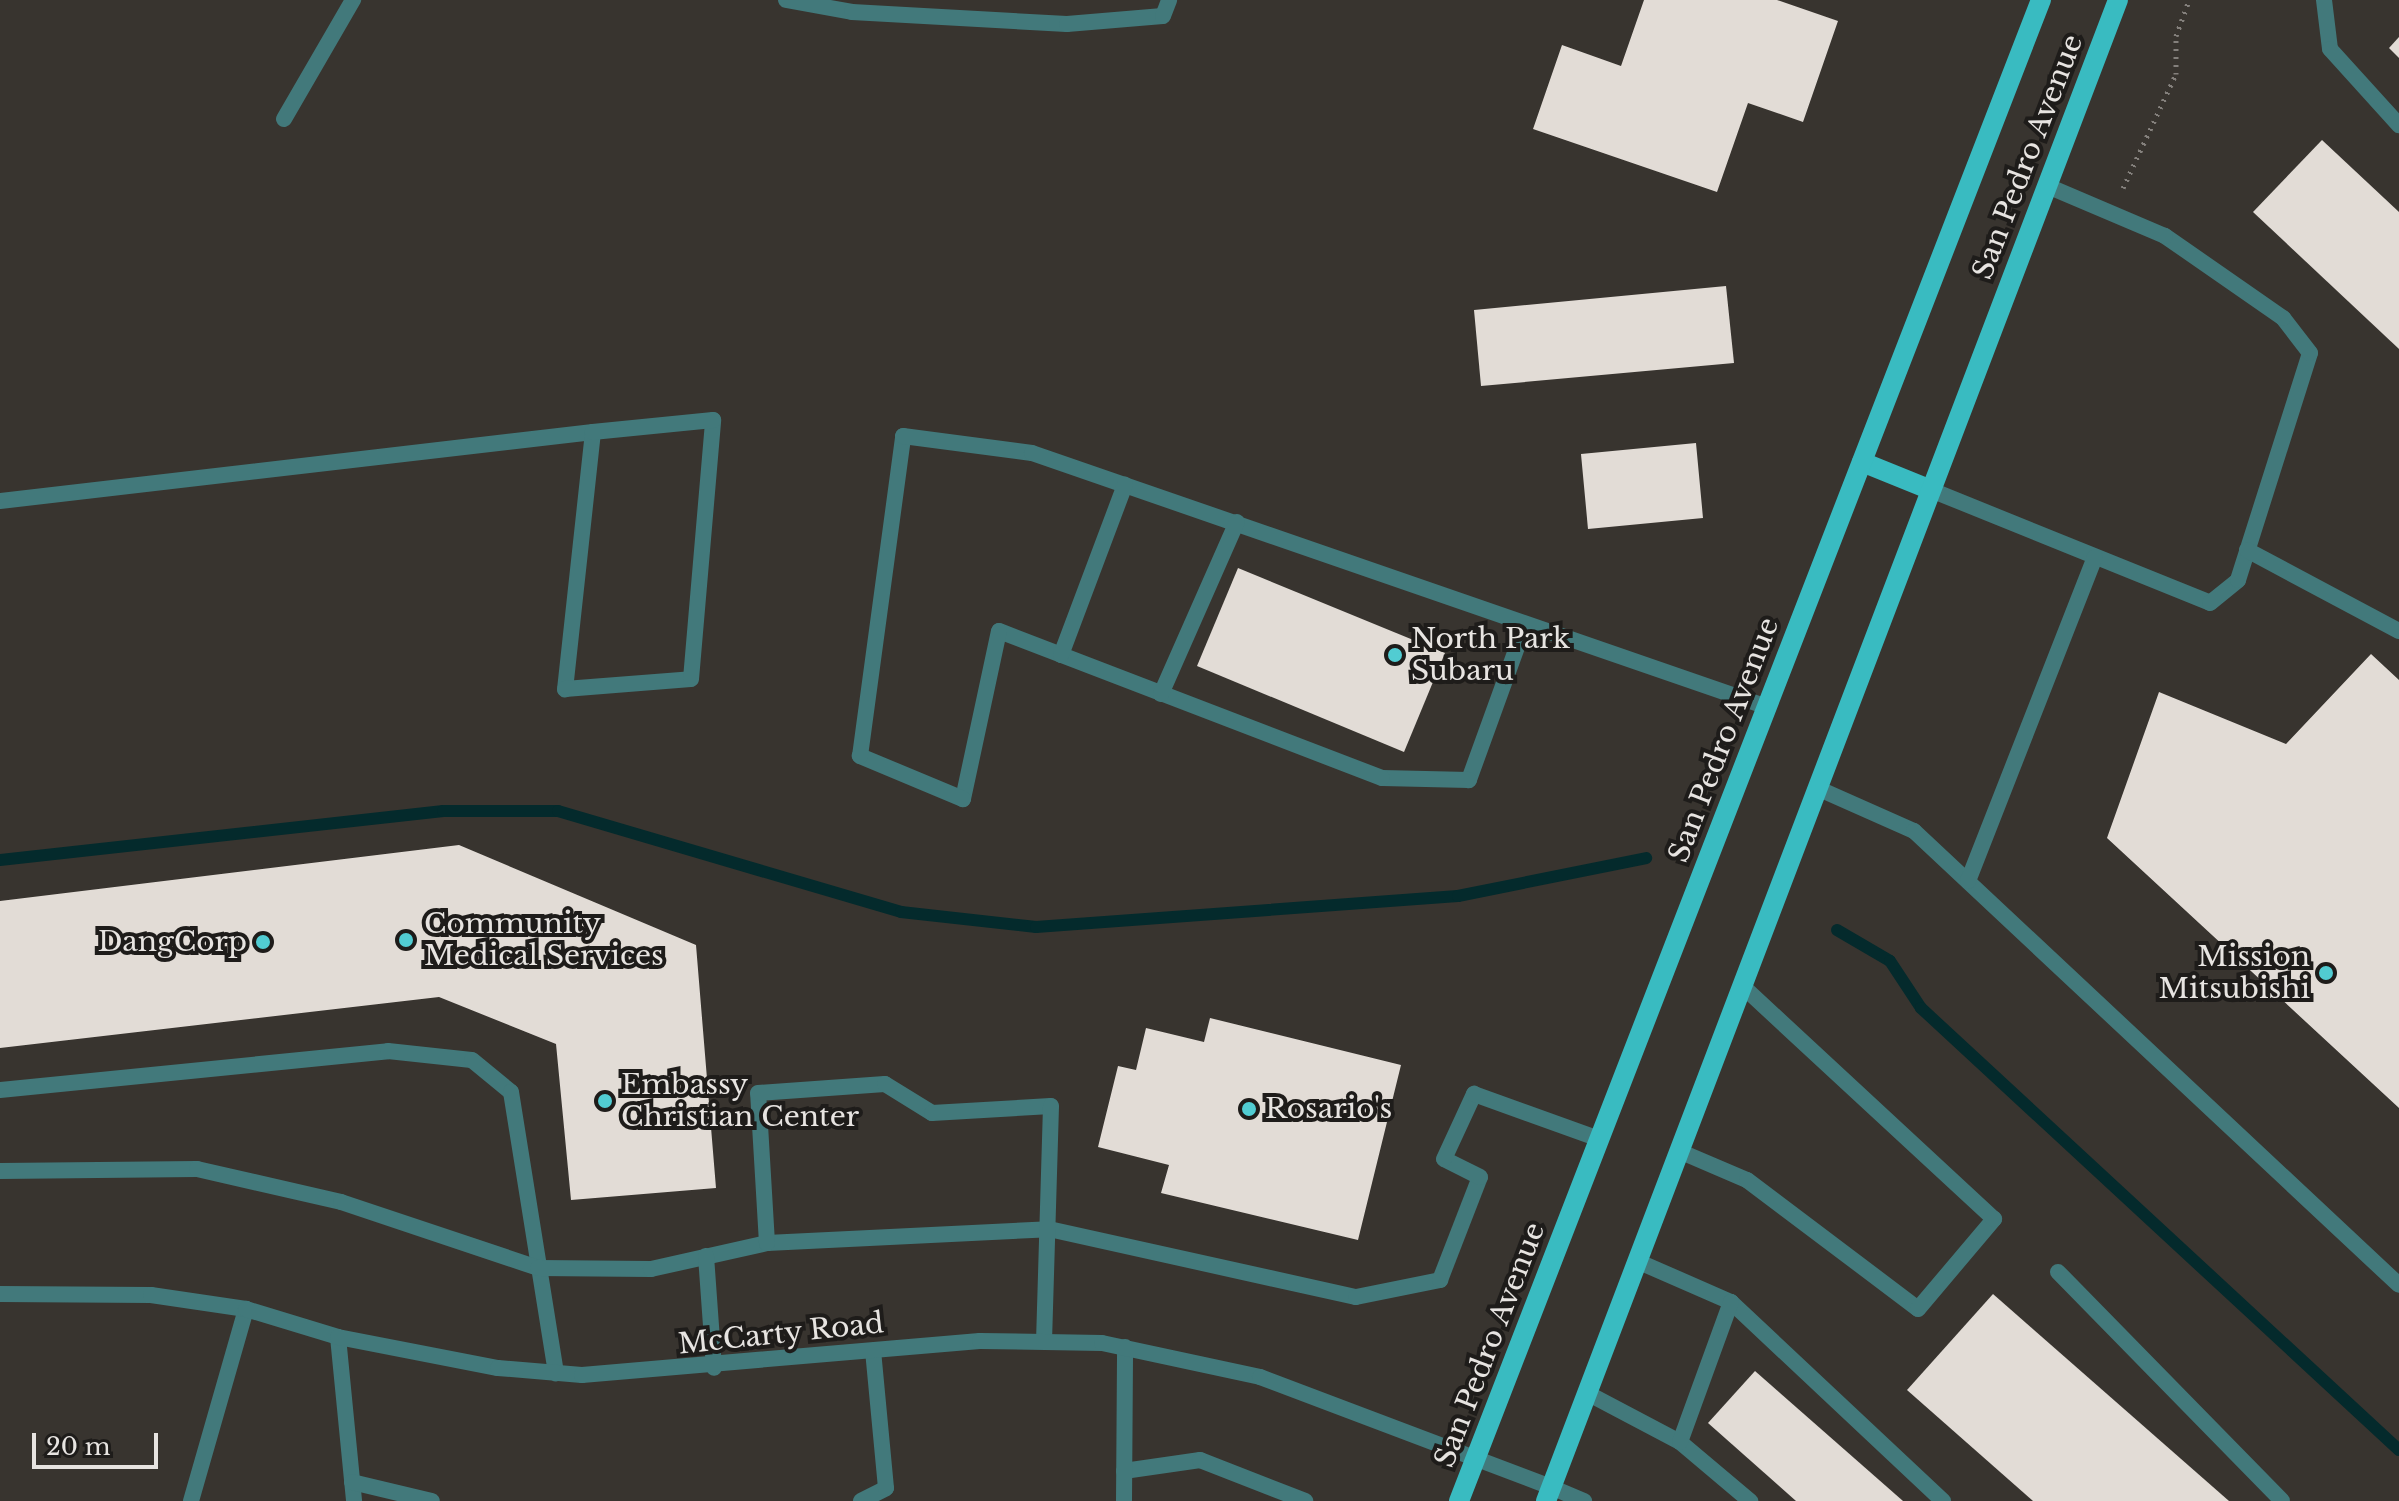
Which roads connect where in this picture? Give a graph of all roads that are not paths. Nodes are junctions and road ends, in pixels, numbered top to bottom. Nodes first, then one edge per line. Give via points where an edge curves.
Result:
1 (353, 0) edge
2 (786, 0) edge
3 (2041, 0) edge
4 (2118, 0) edge
5 (2324, 0) edge
6 (1166, 8) edge
7 (284, 119) dead end
8 (2399, 125) edge
9 (2047, 186) junction
10 (593, 432) junction
11 (1862, 462) junction
12 (1125, 485) junction
13 (1931, 490) junction
14 (0, 501) edge
15 (1237, 522) junction
16 (2247, 550) junction
17 (2095, 557) junction
18 (1525, 625) junction
19 (2399, 631) edge
20 (1061, 655) junction
21 (1161, 694) junction
22 (1767, 707) junction
23 (1817, 788) junction
24 (1968, 881) junction
25 (1742, 986) junction
26 (0, 1090) edge
27 (1599, 1139) junction
28 (1679, 1151) junction
29 (0, 1171) edge
30 (1049, 1229) junction
31 (767, 1243) junction
32 (706, 1256) junction
33 (1637, 1261) junction
34 (538, 1268) junction
35 (2058, 1272) dead end
36 (2399, 1285) edge
37 (0, 1294) edge
38 (1731, 1302) junction
39 (246, 1309) junction
40 (338, 1337) junction
41 (1044, 1340) junction
42 (1125, 1347) junction
43 (873, 1351) junction
44 (714, 1368) junction
45 (556, 1373) junction
46 (1587, 1393) junction
47 (1680, 1442) junction
48 (1477, 1455) junction
49 (1124, 1471) junction
50 (352, 1482) junction
51 (1548, 1494) edge
52 (191, 1501) edge
53 (354, 1501) edge
54 (432, 1501) edge
55 (861, 1501) edge
56 (1124, 1501) edge
57 (1305, 1501) edge
58 (1459, 1501) edge
59 (1584, 1501) edge
60 (1750, 1501) edge
61 (1943, 1501) edge
62 (2282, 1501) edge

1 - 7 street
2 - 6 street via 852,12 1067,24
3 - 11 main road, San Pedro Avenue
4 - 9 main road, San Pedro Avenue
5 - 8 street via 2330,49 2353,83
9 - 13 main road, San Pedro Avenue
9 - 16 street via 2165,236 2283,318 2310,353
10 - 10 street via 565,689 691,679 713,420
10 - 14 street
11 - 13 main road
11 - 22 main road, San Pedro Avenue
12 - 15 street
12 - 20 street
12 - 20 street via 1032,453 903,436 860,756 963,799 999,631
13 - 17 street
13 - 23 main road, San Pedro Avenue
15 - 18 street
15 - 21 street
16 - 17 street via 2238,580 2210,603
16 - 19 street
17 - 24 street
18 - 21 street via 1469,780 1382,778
18 - 22 street
20 - 21 street
22 - 27 main road, San Pedro Avenue
23 - 24 street via 1914,831
23 - 25 main road, San Pedro Avenue
24 - 36 street
25 - 28 main road, San Pedro Avenue
25 - 28 street via 1994,1219 1918,1309 1747,1180
26 - 34 street via 388,1051 472,1060 511,1092
27 - 30 street via 1474,1094 1444,1159 1480,1177 1440,1280 1356,1297
27 - 48 main road, San Pedro Avenue
28 - 33 main road, San Pedro Avenue
29 - 34 street via 197,1169 341,1202
30 - 31 street
30 - 31 street via 1051,1106 932,1113 885,1084 758,1093
30 - 41 street
31 - 32 street
32 - 34 street via 651,1269
32 - 44 street
33 - 38 street
33 - 46 main road, San Pedro Avenue
34 - 45 street
35 - 62 street
37 - 39 street, McCarty Road via 151,1295
38 - 47 street
38 - 61 street
39 - 40 street, McCarty Road
39 - 52 street
40 - 45 street, McCarty Road
40 - 50 street
41 - 42 street, McCarty Road
41 - 43 street, McCarty Road
42 - 48 street, McCarty Road via 1260,1377
42 - 49 street
43 - 44 street, McCarty Road
43 - 55 street via 886,1488
44 - 45 street, McCarty Road
46 - 47 street
46 - 51 main road, San Pedro Avenue
47 - 60 street
48 - 51 street, McCarty Road
48 - 58 main road, San Pedro Avenue
49 - 56 street
49 - 57 street via 1200,1460
50 - 53 street
50 - 54 street
51 - 59 street, McCarty Road

